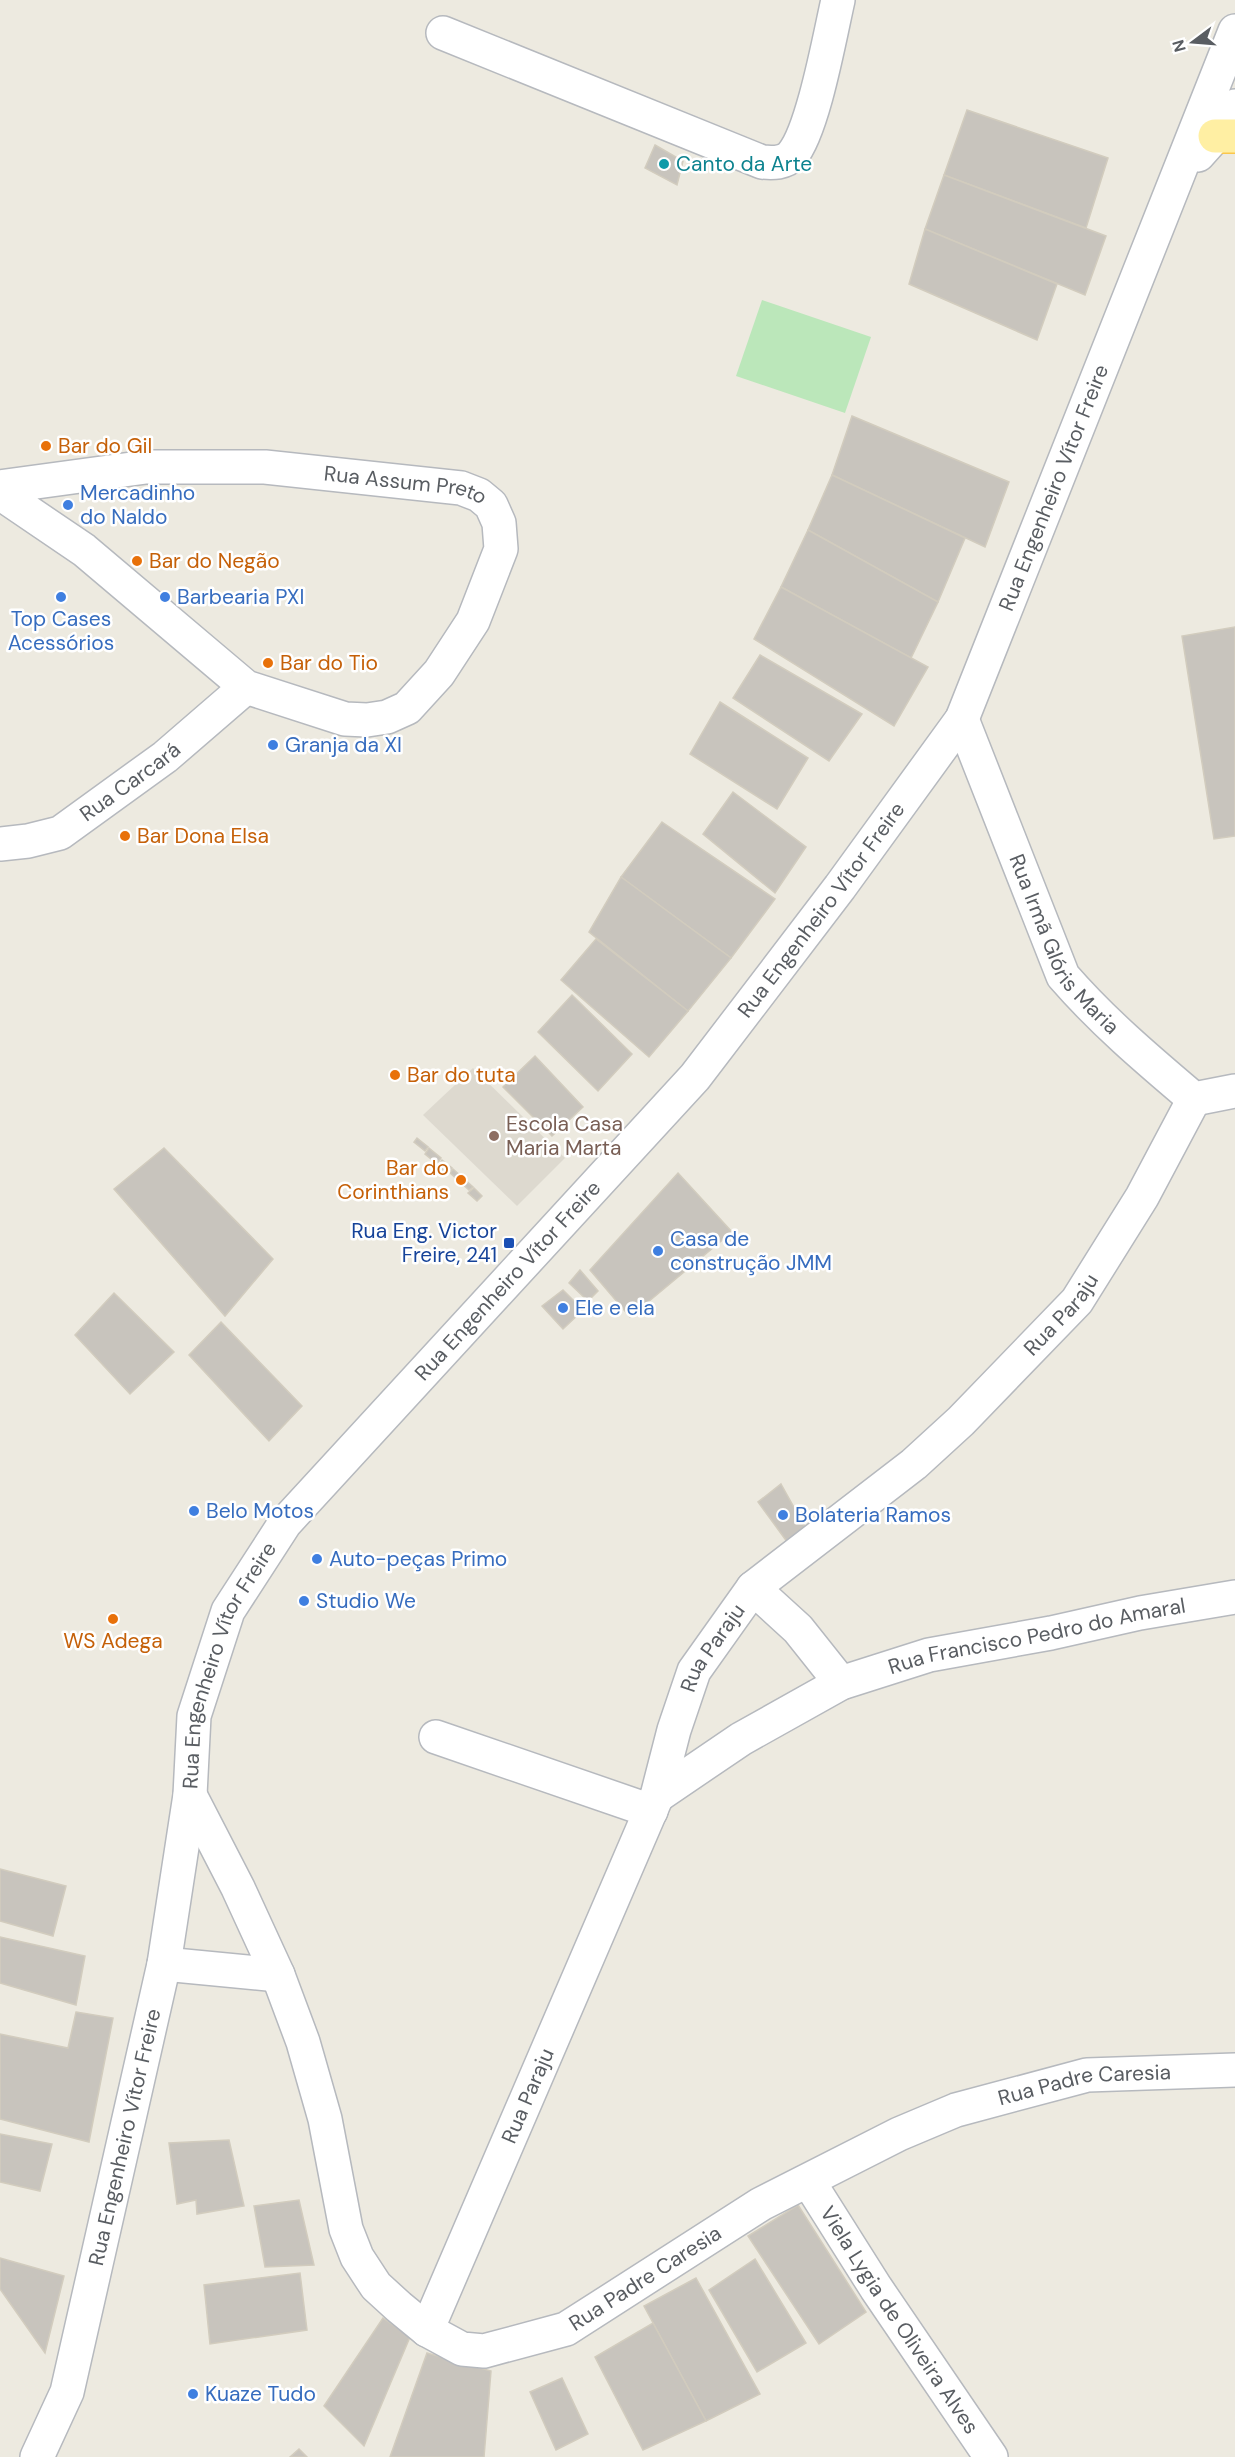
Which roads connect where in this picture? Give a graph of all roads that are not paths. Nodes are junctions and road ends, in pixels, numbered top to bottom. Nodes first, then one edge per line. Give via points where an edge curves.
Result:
1 (838, 0) edge
2 (1235, 31) edge
3 (443, 33) dead end
4 (1235, 106) edge
5 (1225, 136) edge
6 (1177, 178) junction
7 (0, 487) edge
8 (0, 493) edge
9 (246, 687) junction
10 (962, 719) junction
11 (0, 844) edge
12 (1235, 1091) edge
13 (1194, 1098) junction
14 (753, 1588) junction
15 (1235, 1597) edge
16 (841, 1683) junction
17 (436, 1737) dead end
18 (190, 1795) junction
19 (654, 1803) junction
20 (164, 1964) junction
21 (278, 1975) junction
22 (1235, 2070) edge
23 (809, 2182) junction
24 (427, 2330) junction
25 (37, 2457) edge
26 (991, 2457) edge

1 - 3 street via 806,131 791,156 778,163 762,162
2 - 6 street, Rua Engenheiro Vítor Freire
4 - 5 street, Rua Engenheiro Vítor Freire
5 - 6 street, Rua Engenheiro Vítor Freire
6 - 10 street, Rua Engenheiro Vítor Freire
7 - 9 street, Rua Assum Preto via 146,467 265,467 460,488 491,505 499,523 501,549 473,621 439,673 407,708 387,717 345,719
8 - 9 street, Rua Assum Preto via 84,550
9 - 11 street, Rua Carcará via 165,757 60,833
10 - 13 street, Rua Irmã Glóris Maria via 1063,976 1115,1031
10 - 18 street, Rua Engenheiro Vítor Freire via 695,1077 285,1523 228,1611 194,1716
12 - 13 street
13 - 14 street, Rua Paraju via 1142,1197 1077,1301 914,1464
14 - 16 street via 798,1629
14 - 19 street, Rua Paraju via 694,1671
15 - 16 street, Rua Francisco Pedro do Amaral via 929,1655
16 - 19 street, Rua Francisco Pedro do Amaral via 741,1739
17 - 19 street
18 - 20 street, Rua Engenheiro Vítor Freire
18 - 21 street, Rua Padre Caresia
19 - 24 street, Rua Paraju
20 - 21 street
20 - 25 street, Rua Engenheiro Vítor Freire via 68,2392
21 - 24 street, Rua Padre Caresia via 325,2119 353,2248 376,2286
22 - 23 street, Rua Padre Caresia via 1087,2075 956,2110 908,2130
23 - 24 street, Rua Padre Caresia via 762,2204 566,2330 484,2351 462,2349
23 - 26 street, Viela Lygia de Oliveira Alves via 876,2289

